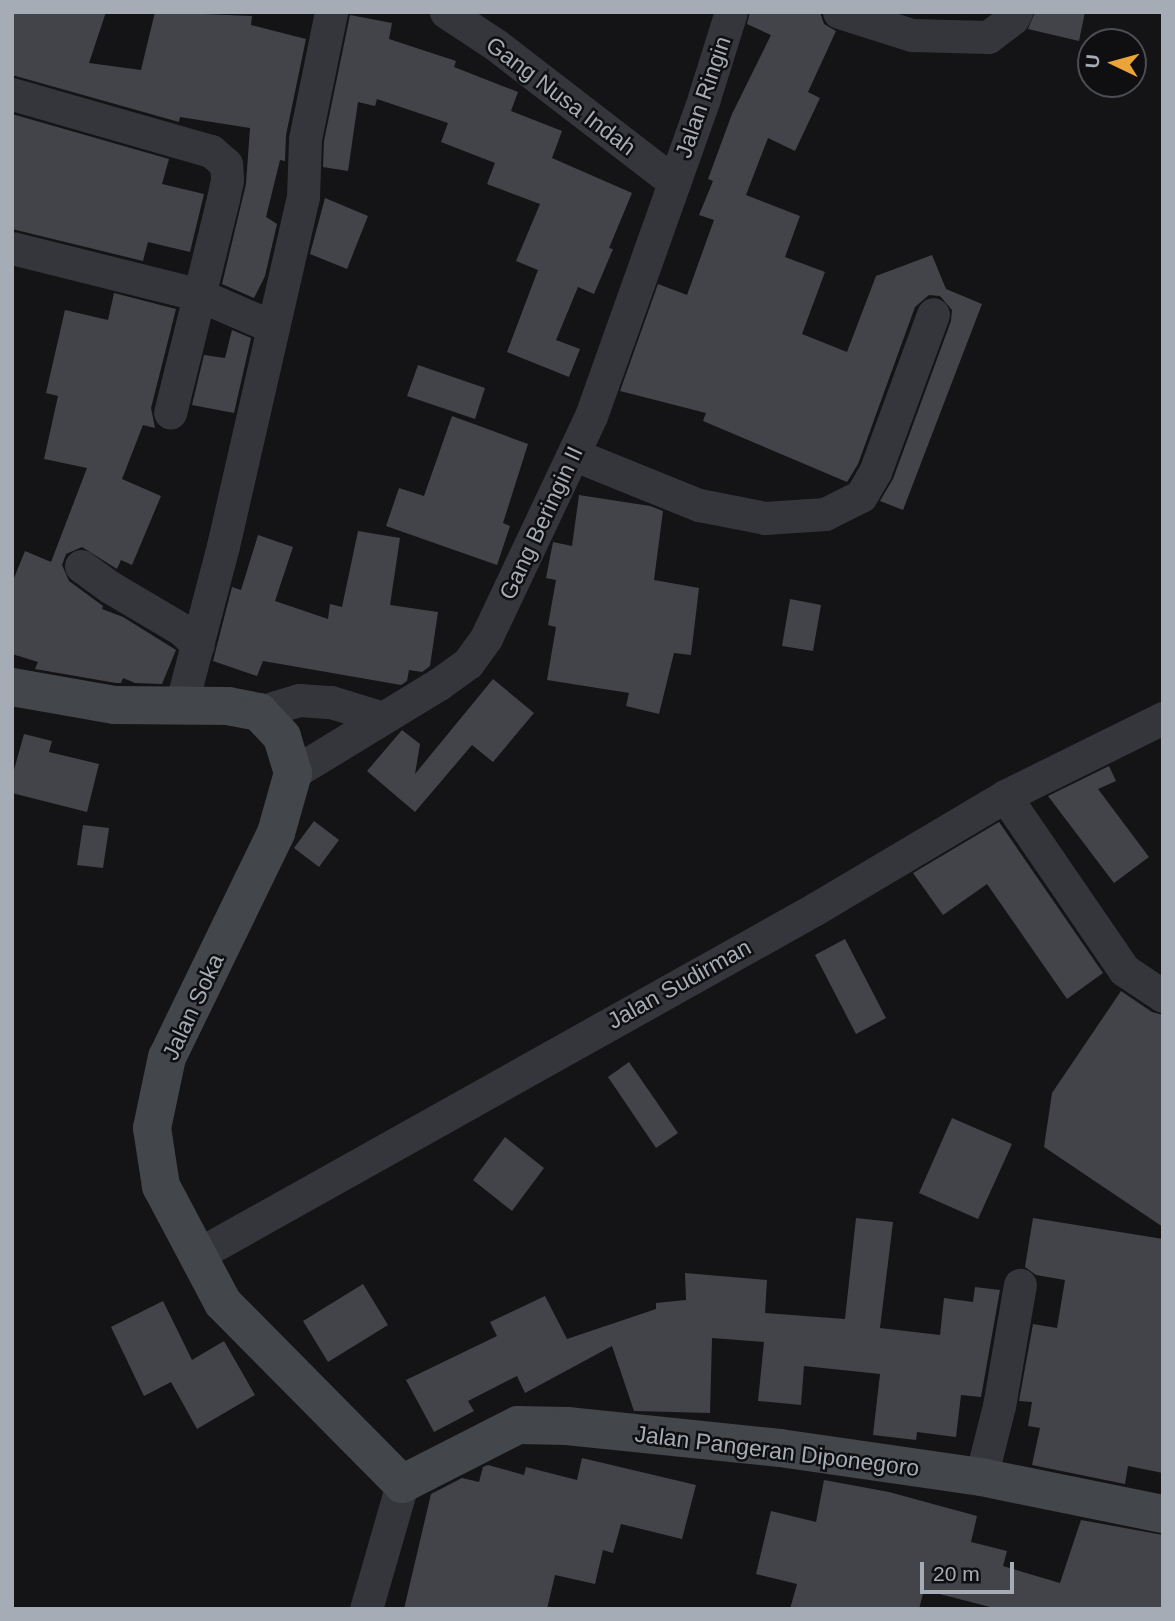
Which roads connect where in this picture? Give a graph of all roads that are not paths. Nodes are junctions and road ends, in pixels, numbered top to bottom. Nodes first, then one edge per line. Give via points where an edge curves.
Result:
1 (331, 12) edge
2 (446, 12) edge
3 (731, 12) edge
4 (839, 12) edge
5 (1016, 12) edge
6 (12, 94) edge
7 (674, 182) junction
8 (12, 248) edge
9 (197, 294) junction
10 (933, 314) dead end
11 (273, 327) junction
12 (170, 413) dead end
13 (575, 455) junction
14 (81, 566) dead end
15 (198, 645) junction
16 (12, 687) edge
17 (181, 706) junction
18 (259, 712) junction
19 (380, 717) junction
20 (1155, 732) edge
21 (293, 773) junction
22 (1005, 796) junction
23 (1163, 996) edge
24 (197, 1255) junction
25 (1020, 1284) dead end
26 (981, 1477) junction
27 (402, 1484) junction
28 (1163, 1514) edge
29 (366, 1609) edge

1 - 11 street via 304,139 303,197
2 - 7 street, Gang Nusa Indah
3 - 7 street, Jalan Ringin
4 - 5 street via 912,35 988,37
6 - 9 street via 211,151 226,164 225,190
7 - 13 street, Gang Beringin II
8 - 9 street
9 - 11 street
9 - 12 street
10 - 13 street via 875,472 861,496 825,514 765,519 699,505
11 - 15 street
13 - 19 street, Gang Beringin II via 486,638 468,663
14 - 15 street via 181,629
15 - 17 street
16 - 17 street via 114,705
17 - 18 street via 229,706
18 - 19 street via 299,700 331,702
18 - 21 street via 282,737
19 - 21 street, Gang Beringin II
20 - 22 street, Jalan Sudirman
21 - 24 street, Jalan Soka via 276,833 167,1057 152,1128 161,1186
22 - 23 street via 1125,970
22 - 24 street, Jalan Sudirman via 815,909
24 - 27 street, Jalan Soka via 223,1303
25 - 26 street via 999,1406
26 - 27 street, Jalan Pangeran Diponegoro via 780,1447 518,1424
26 - 28 street, Jalan Pangeran Diponegoro
27 - 29 street

